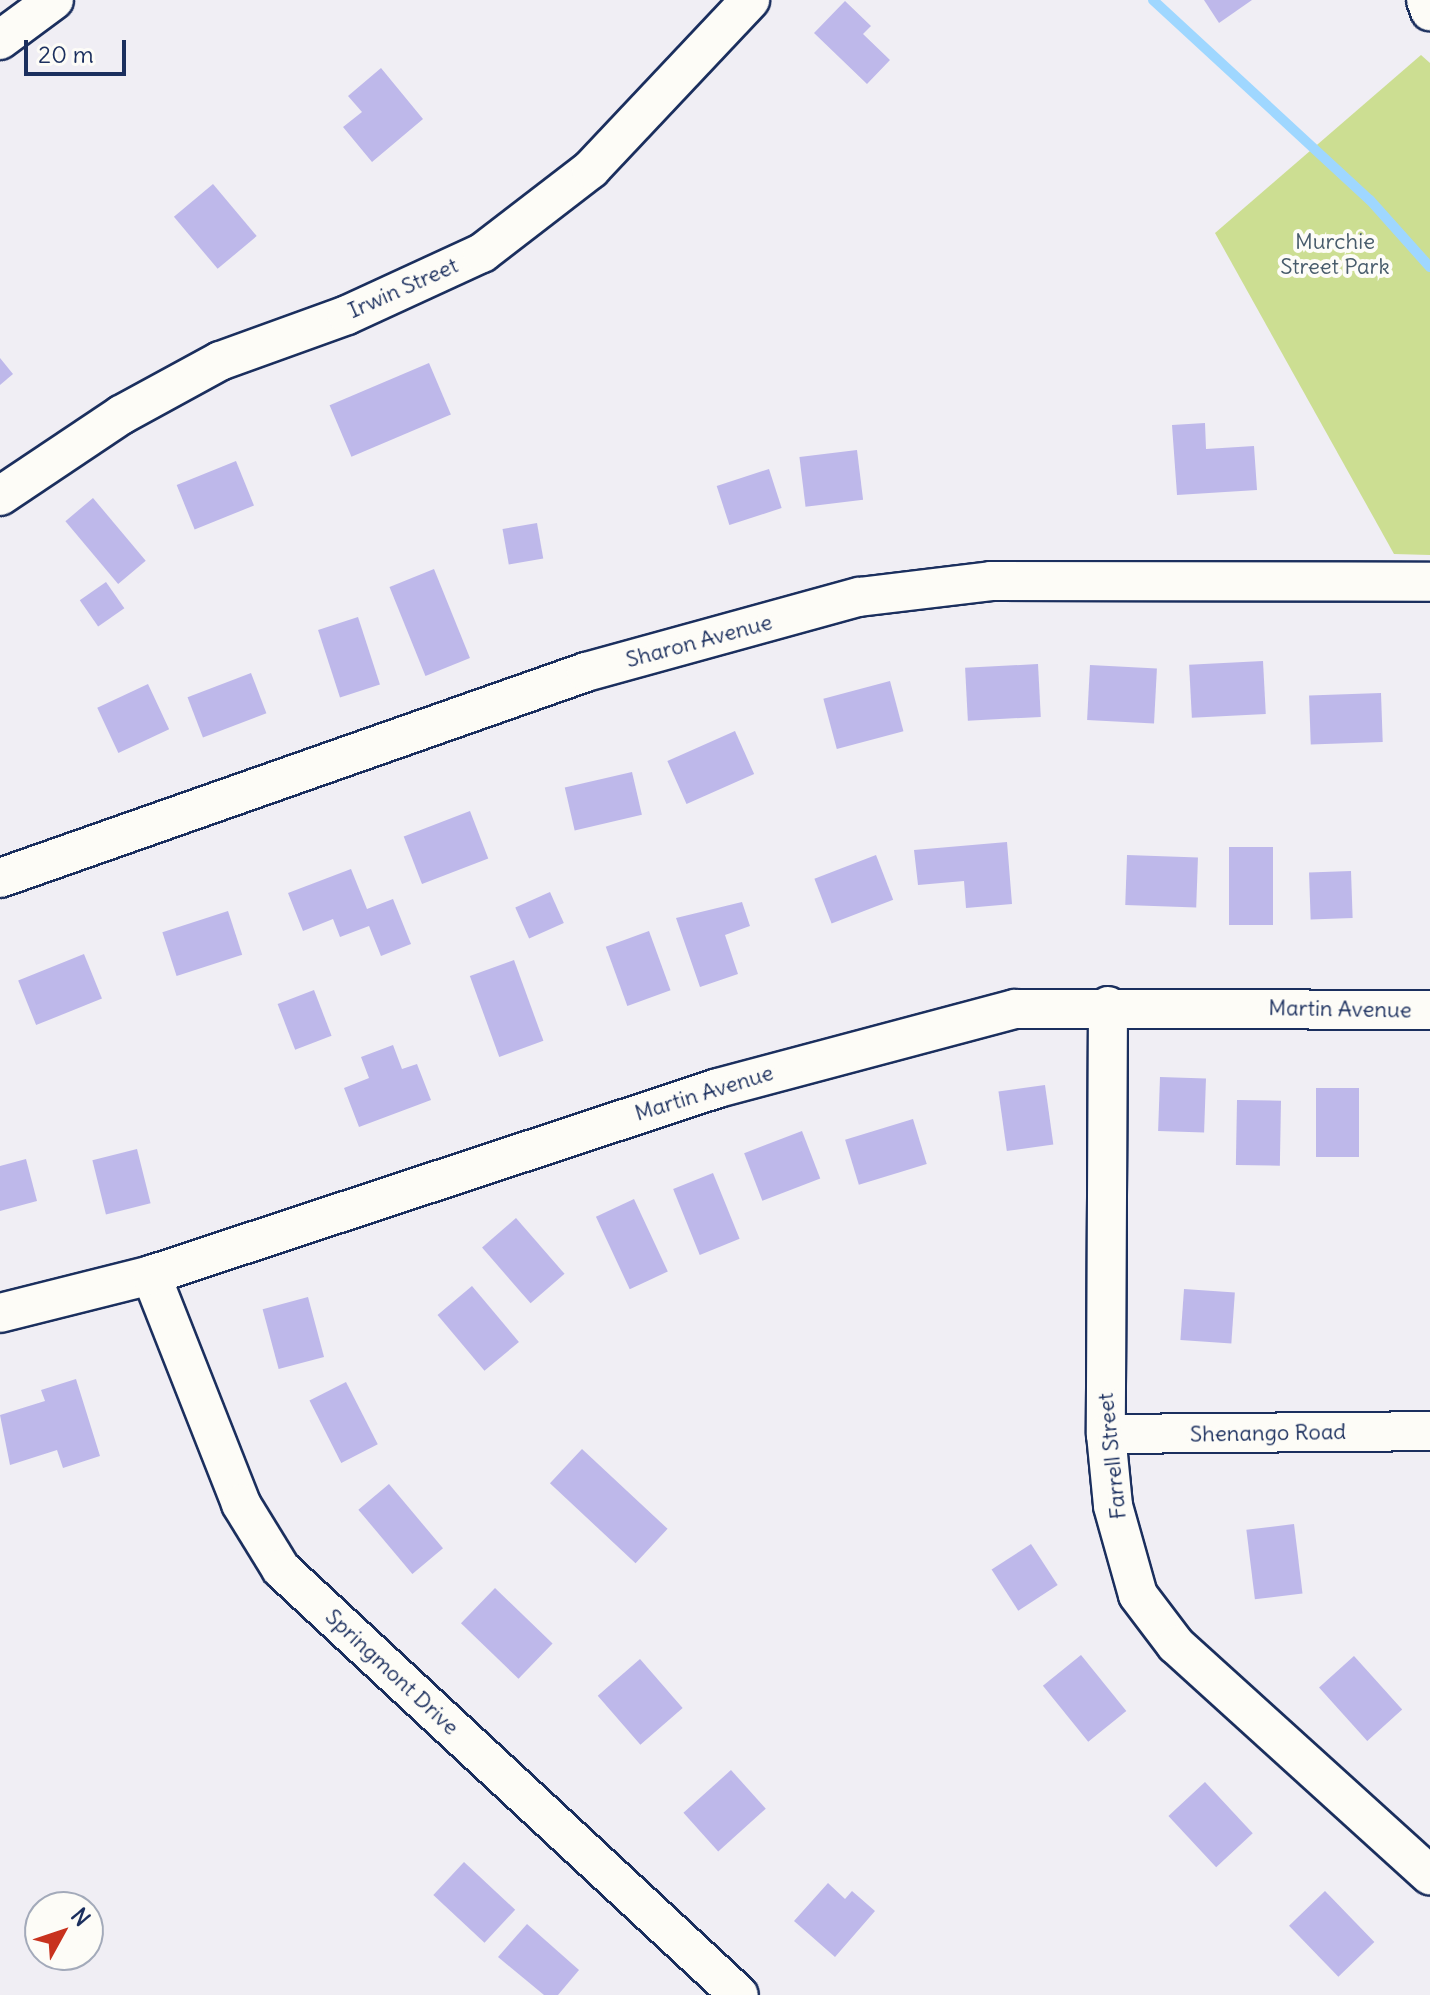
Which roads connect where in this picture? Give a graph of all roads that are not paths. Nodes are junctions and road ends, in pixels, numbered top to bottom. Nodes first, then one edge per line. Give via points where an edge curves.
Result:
1 (54, 0) edge
2 (750, 0) edge
3 (1426, 0) edge
4 (1430, 11) edge
5 (0, 40) edge
6 (0, 496) edge
7 (1430, 582) edge
8 (0, 878) edge
9 (1108, 1006) junction
10 (1430, 1010) edge
11 (151, 1275) junction
12 (0, 1313) edge
13 (1430, 1431) edge
14 (1106, 1434) junction
15 (1430, 1875) edge
16 (739, 1995) edge

1 - 5 street
2 - 6 street, Irwin Street via 591,169 482,253 347,315 220,361 121,415
3 - 4 street
7 - 8 street, Sharon Avenue via 991,581 859,597 586,672
9 - 10 street, Martin Avenue
9 - 11 street, Martin Avenue via 1015,1009 865,1045
9 - 14 street, Farrell Street
11 - 12 street, Martin Avenue
11 - 16 street, Springmont Drive via 241,1504 281,1569
13 - 14 street, Shenango Road
14 - 15 street, Farrell Street via 1113,1506 1138,1595 1176,1645

